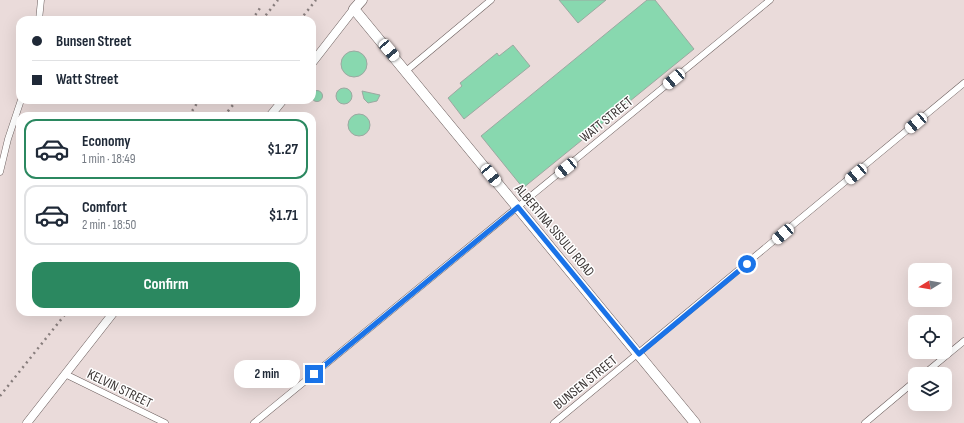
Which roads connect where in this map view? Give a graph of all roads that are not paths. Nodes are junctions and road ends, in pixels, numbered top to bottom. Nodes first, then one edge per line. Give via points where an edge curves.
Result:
1 (41, 0) edge
2 (362, 0) edge
3 (491, 0) edge
4 (770, 0) edge
5 (354, 9) junction
6 (39, 16) edge
7 (316, 58) edge
8 (406, 71) junction
9 (964, 83) edge
10 (280, 104) edge
11 (273, 112) edge
12 (16, 115) edge
13 (0, 172) edge
14 (518, 207) junction
15 (111, 316) edge
16 (964, 341) edge
17 (639, 354) junction
18 (932, 367) edge
19 (65, 374) junction
20 (908, 387) edge
21 (28, 423) edge
22 (165, 423) edge
23 (254, 423) edge
24 (554, 423) edge
25 (695, 423) edge
26 (865, 423) edge

1 - 6 street
2 - 5 main road
3 - 8 street
4 - 14 street, WATT STREET
5 - 7 street
5 - 8 main road, ALBERTINA SISULU ROAD
8 - 14 main road, ALBERTINA SISULU ROAD
9 - 17 street, BUNSEN STREET
10 - 11 street
12 - 13 street
14 - 17 main road, ALBERTINA SISULU ROAD
14 - 23 street, WATT STREET
15 - 19 street
16 - 18 street
17 - 24 street, BUNSEN STREET
17 - 25 main road, ALBERTINA SISULU ROAD
19 - 21 street
19 - 22 street, KELVIN STREET
20 - 26 street

